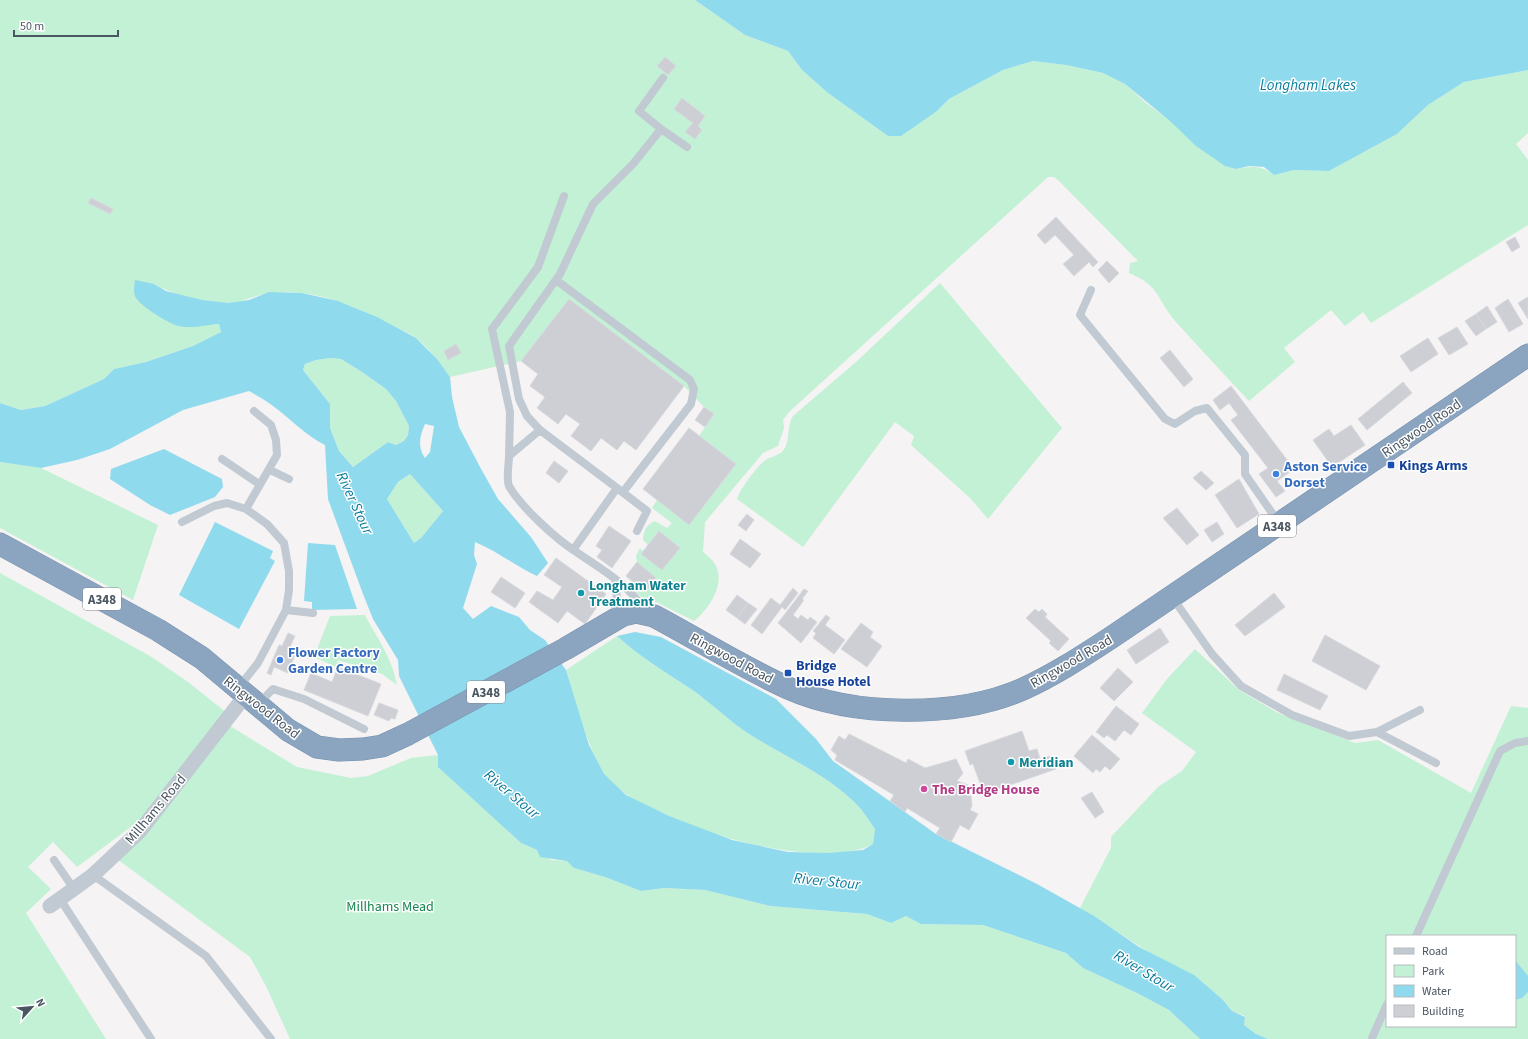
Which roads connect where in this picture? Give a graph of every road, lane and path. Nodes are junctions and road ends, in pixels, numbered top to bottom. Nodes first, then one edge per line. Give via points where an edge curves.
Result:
1 (663, 78) dead end
2 (661, 129) junction
3 (688, 147) dead end
4 (564, 196) dead end
5 (556, 280) junction
6 (1091, 290) dead end
7 (1528, 355) edge
8 (254, 411) dead end
9 (540, 430) junction
10 (509, 456) junction
11 (222, 459) dead end
12 (270, 470) junction
13 (289, 479) dead end
14 (259, 484) junction
15 (620, 490) junction
16 (246, 510) junction
17 (182, 522) dead end
18 (1280, 524) junction
19 (637, 531) dead end
20 (0, 544) edge
21 (573, 550) junction
22 (615, 579) junction
23 (1172, 597) junction
24 (286, 610) junction
25 (313, 613) dead end
26 (647, 614) junction
27 (610, 621) junction
28 (246, 696) junction
29 (1420, 710) dead end
30 (364, 729) dead end
31 (1377, 732) junction
32 (1528, 741) edge
33 (1436, 763) dead end
34 (54, 860) dead end
35 (93, 875) junction
36 (74, 889) junction
37 (55, 903) joint
38 (1416, 935) edge
39 (1386, 1006) edge
40 (1372, 1038) edge
41 (151, 1039) edge
42 (271, 1039) edge

1 - 2 lane via 639,111
2 - 3 lane
2 - 5 lane via 633,164 593,204
4 - 10 lane via 538,267 492,329 510,412
5 - 9 lane via 509,346 519,399 526,416
5 - 15 lane via 690,380 694,389 691,404
6 - 18 lane via 1080,315 1165,419 1174,424 1195,410 1207,408 1245,455 1245,474
7 - 18 highway, Ringwood Road / A348
8 - 12 lane via 271,425 276,440 277,455
9 - 10 lane
9 - 15 lane
10 - 21 lane via 508,485 535,518
11 - 14 lane
12 - 13 lane
12 - 14 lane
14 - 16 lane
15 - 19 lane via 647,511
15 - 21 lane
16 - 17 lane via 227,503 214,506
16 - 24 lane via 267,524 284,543 289,571
18 - 23 highway, Ringwood Road / A348
20 - 28 highway, Ringwood Road / A348 via 158,630 202,658
21 - 22 lane
22 - 26 lane via 640,602
22 - 27 lane via 616,606
23 - 26 highway, Ringwood Road / A348 via 1056,672 1022,690 984,701 941,708 895,710 830,702 789,688
23 - 31 lane via 1212,654 1241,686 1292,715 1349,736
24 - 25 lane
24 - 28 lane via 258,664
26 - 27 highway, Ringwood Road / A348 via 623,614
27 - 28 highway, Ringwood Road / A348 via 565,649 382,746 339,750 317,747 288,730
28 - 30 lane via 273,689 304,699
28 - 35 street, Millhams Road via 140,831
29 - 31 lane
31 - 33 lane
32 - 38 lane via 1515,743 1500,751
34 - 36 lane
35 - 36 street, Millhams Road
35 - 42 lane via 206,956
36 - 37 street, Millhams Road
37 - 41 lane
39 - 40 lane

